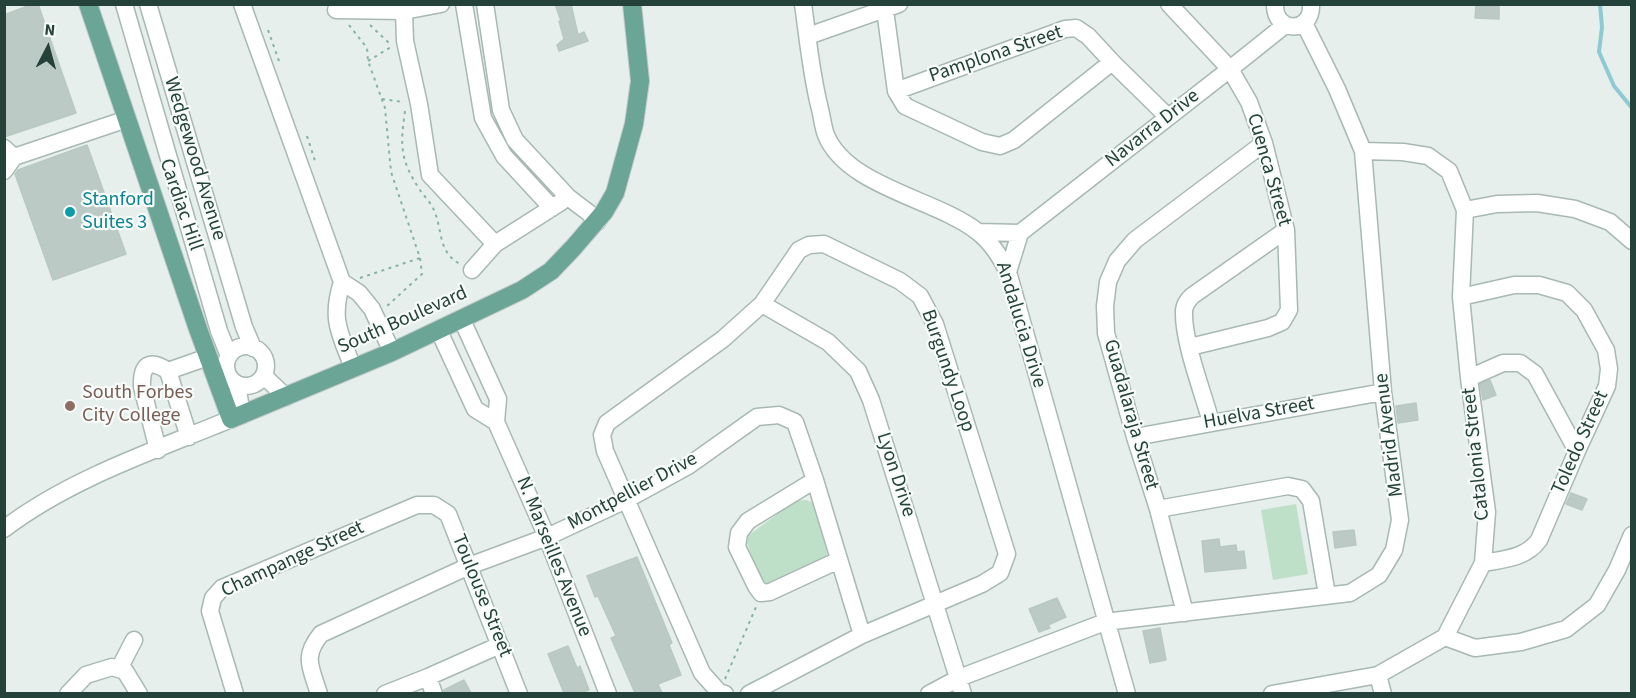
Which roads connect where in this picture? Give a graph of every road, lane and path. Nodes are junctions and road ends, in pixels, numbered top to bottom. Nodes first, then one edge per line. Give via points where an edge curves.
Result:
1 (88, 4) edge
2 (124, 4) edge
3 (148, 4) edge
4 (242, 4) edge
5 (441, 4) edge
6 (464, 4) edge
7 (486, 4) edge
8 (632, 4) edge
9 (803, 4) edge
10 (1169, 4) edge
11 (1275, 4) edge
12 (1311, 4) edge
13 (892, 7) edge
14 (336, 10) joint
15 (404, 11) junction
16 (1304, 23) junction
17 (1285, 25) junction
18 (808, 36) junction
19 (405, 41) junction
20 (368, 61) junction
21 (1112, 62) junction
22 (1230, 69) junction
23 (896, 91) junction
24 (382, 99) junction
25 (419, 104) junction
26 (1168, 117) junction
27 (127, 119) junction
28 (307, 136) dead end
29 (1264, 143) junction
30 (1363, 151) junction
31 (8, 159) edge
32 (318, 169) dead end
33 (568, 197) junction
34 (552, 208) junction
35 (1465, 210) junction
36 (597, 222) junction
37 (1286, 230) junction
38 (978, 232) junction
39 (1020, 233) junction
40 (1632, 241) edge
41 (495, 244) junction
42 (420, 258) junction
43 (472, 270) dead end
44 (1008, 272) junction
45 (342, 282) junction
46 (1461, 297) junction
47 (380, 304) dead end
48 (762, 304) junction
49 (462, 320) junction
50 (439, 330) junction
51 (1190, 347) junction
52 (253, 348) junction
53 (392, 352) junction
54 (229, 356) junction
55 (208, 357) junction
56 (353, 368) junction
57 (168, 371) junction
58 (264, 376) junction
59 (1469, 378) junction
60 (237, 384) junction
61 (1383, 392) junction
62 (286, 396) junction
63 (237, 417) junction
64 (496, 422) junction
65 (1211, 422) junction
66 (189, 436) junction
67 (1135, 437) junction
68 (158, 450) junction
69 (1577, 451) junction
70 (815, 480) junction
71 (626, 500) junction
72 (434, 505) joint
73 (1158, 508) junction
74 (4, 530) edge
75 (1632, 535) edge
76 (547, 537) junction
77 (839, 560) junction
78 (1483, 563) junction
79 (470, 566) junction
80 (761, 593) junction
81 (1327, 595) junction
82 (936, 604) junction
83 (1185, 613) junction
84 (1105, 622) junction
85 (862, 635) junction
86 (1445, 637) junction
87 (134, 640) dead end
88 (500, 645) junction
89 (118, 669) junction
90 (1378, 675) junction
91 (428, 677) junction
92 (961, 686) edge
93 (1299, 691) edge
94 (68, 693) edge
95 (139, 693) edge
96 (235, 693) edge
97 (319, 693) edge
98 (385, 693) edge
99 (434, 693) edge
100 (519, 693) edge
101 (608, 693) edge
102 (721, 693) edge
103 (749, 693) edge
104 (929, 693) edge
105 (1127, 693) edge
106 (1272, 693) edge
107 (1383, 693) edge

1 - 27 main road, Cardiac Hill
2 - 54 street, Wedgewood Avenue
3 - 52 street, Wedgewood Avenue
4 - 45 street
5 - 15 street
6 - 34 street via 483,118 504,156
7 - 33 street via 501,110 515,140
8 - 36 main road, South Boulevard via 640,81 634,124 615,193
9 - 18 street, Andalucia Drive
10 - 22 street, Cuenca Street
11 - 17 street via 1276,16
12 - 16 street via 1311,13
13 - 18 street
13 - 23 street
14 - 15 street
14 - 20 path via 367,48
15 - 19 street
16 - 17 street via 1295,27
16 - 30 street, Madrid Avenue
17 - 22 street, Navarra Drive
18 - 38 street, Andalucia Drive via 813,83 826,135 836,152 851,167
19 - 20 path
19 - 25 street
20 - 24 path
21 - 23 street, Pamplona Street via 1089,36 1076,28 1065,29
21 - 23 street via 1014,140 1000,146 982,142 905,106
21 - 26 street, Pamplona Street
22 - 26 street, Navarra Drive
22 - 29 street, Cuenca Street via 1249,102
24 - 25 path
24 - 42 path via 391,172
25 - 41 street via 430,175
26 - 39 street, Navarra Drive
27 - 31 street
27 - 55 main road, Cardiac Hill
28 - 32 path
29 - 37 street, Cuenca Street
29 - 67 street, Guadalaraja Street via 1136,240 1117,261 1108,282 1106,333
30 - 35 street, Catalonia Street via 1428,156 1449,171
30 - 61 street, Madrid Avenue
33 - 34 street
33 - 36 street
34 - 41 street
35 - 40 street via 1537,203 1575,209 1611,222
35 - 46 street, Catalonia Street
36 - 49 main road, South Boulevard via 551,271
37 - 51 street via 1185,304
37 - 51 street, Cuenca Street via 1289,310 1282,322
38 - 39 street
38 - 44 street, Andalucia Drive via 997,251
39 - 44 street
41 - 43 street
42 - 45 path
42 - 47 path via 422,274 384,309
44 - 84 street, Andalucia Drive
45 - 53 street via 359,293 372,309
45 - 56 street via 336,302 336,323
46 - 59 street, Catalonia Street
46 - 69 street, Toledo Street via 1514,285 1539,285 1567,293 1584,310 1606,350 1609,369 1607,386
48 - 71 street, Burgundy Loop via 723,339 607,423 602,435 604,452
48 - 82 street, Lyon Drive via 828,342 858,371 871,400
48 - 82 street, Burgundy Loop via 799,250 809,244 824,244 900,281 920,296 935,324 1007,554 1000,573
49 - 50 main road, South Boulevard
49 - 64 street via 498,399
50 - 53 main road, South Boulevard
50 - 64 street via 475,409
51 - 65 street
52 - 54 street via 237,348
52 - 58 street, Wedgewood Avenue via 264,356
53 - 56 main road, South Boulevard
54 - 60 street, Wedgewood Avenue via 227,371
55 - 57 street
55 - 63 main road, Cardiac Hill
56 - 62 main road, South Boulevard
57 - 66 street
57 - 68 street via 150,364 141,376
58 - 60 street via 249,386
58 - 62 street
59 - 69 street via 1503,363 1520,363 1535,374
59 - 78 street, Catalonia Street via 1487,512
60 - 63 street, Wedgewood Avenue
61 - 65 street, Huelva Street
61 - 81 street, Madrid Avenue via 1400,520 1394,550 1379,575 1350,593
62 - 63 main road, South Boulevard
63 - 66 street, South Boulevard
64 - 76 street, N. Marseilles Avenue
65 - 67 street, Huelva Street
66 - 68 street, South Boulevard
67 - 73 street, Guadalaraja Street
68 - 74 street, South Boulevard via 58,495
69 - 78 street, Toledo Street via 1532,549
70 - 71 street, Montpellier Drive via 795,422 779,415 757,417 688,466
70 - 77 street, Montpellier Drive
70 - 80 street via 748,522 739,533 738,547
71 - 76 street, Montpellier Drive
71 - 102 street, Burgundy Loop via 702,673
72 - 79 street, Toulouse Street via 447,514
72 - 96 street, Champange Street via 417,505 222,588 213,598 210,611
73 - 81 street via 1288,486 1302,489 1311,501
73 - 83 street, Guadalaraja Street
75 - 86 street via 1597,605 1566,629 1521,642 1475,648
76 - 79 street, Montpellier Drive
76 - 101 street, N. Marseilles Avenue
77 - 80 street
77 - 85 street, Montpellier Drive
78 - 86 street, Catalonia Street
79 - 88 street, Toulouse Street
79 - 97 street, Montpellier Drive via 321,634 311,646 309,657
80 - 102 path
81 - 83 street, Madrid Avenue
82 - 85 street, Burgundy Loop
82 - 92 street, Lyon Drive
83 - 84 street, Madrid Avenue
84 - 92 street, Madrid Avenue
84 - 105 street, Andalucia Drive
85 - 103 street, Burgundy Loop
86 - 90 street
87 - 89 street
88 - 91 street
88 - 100 street, Toulouse Street
89 - 94 street via 112,667 86,675
89 - 95 street via 125,671
90 - 93 street
90 - 107 street
91 - 98 street
91 - 99 street
92 - 104 street, Madrid Avenue
93 - 106 street

